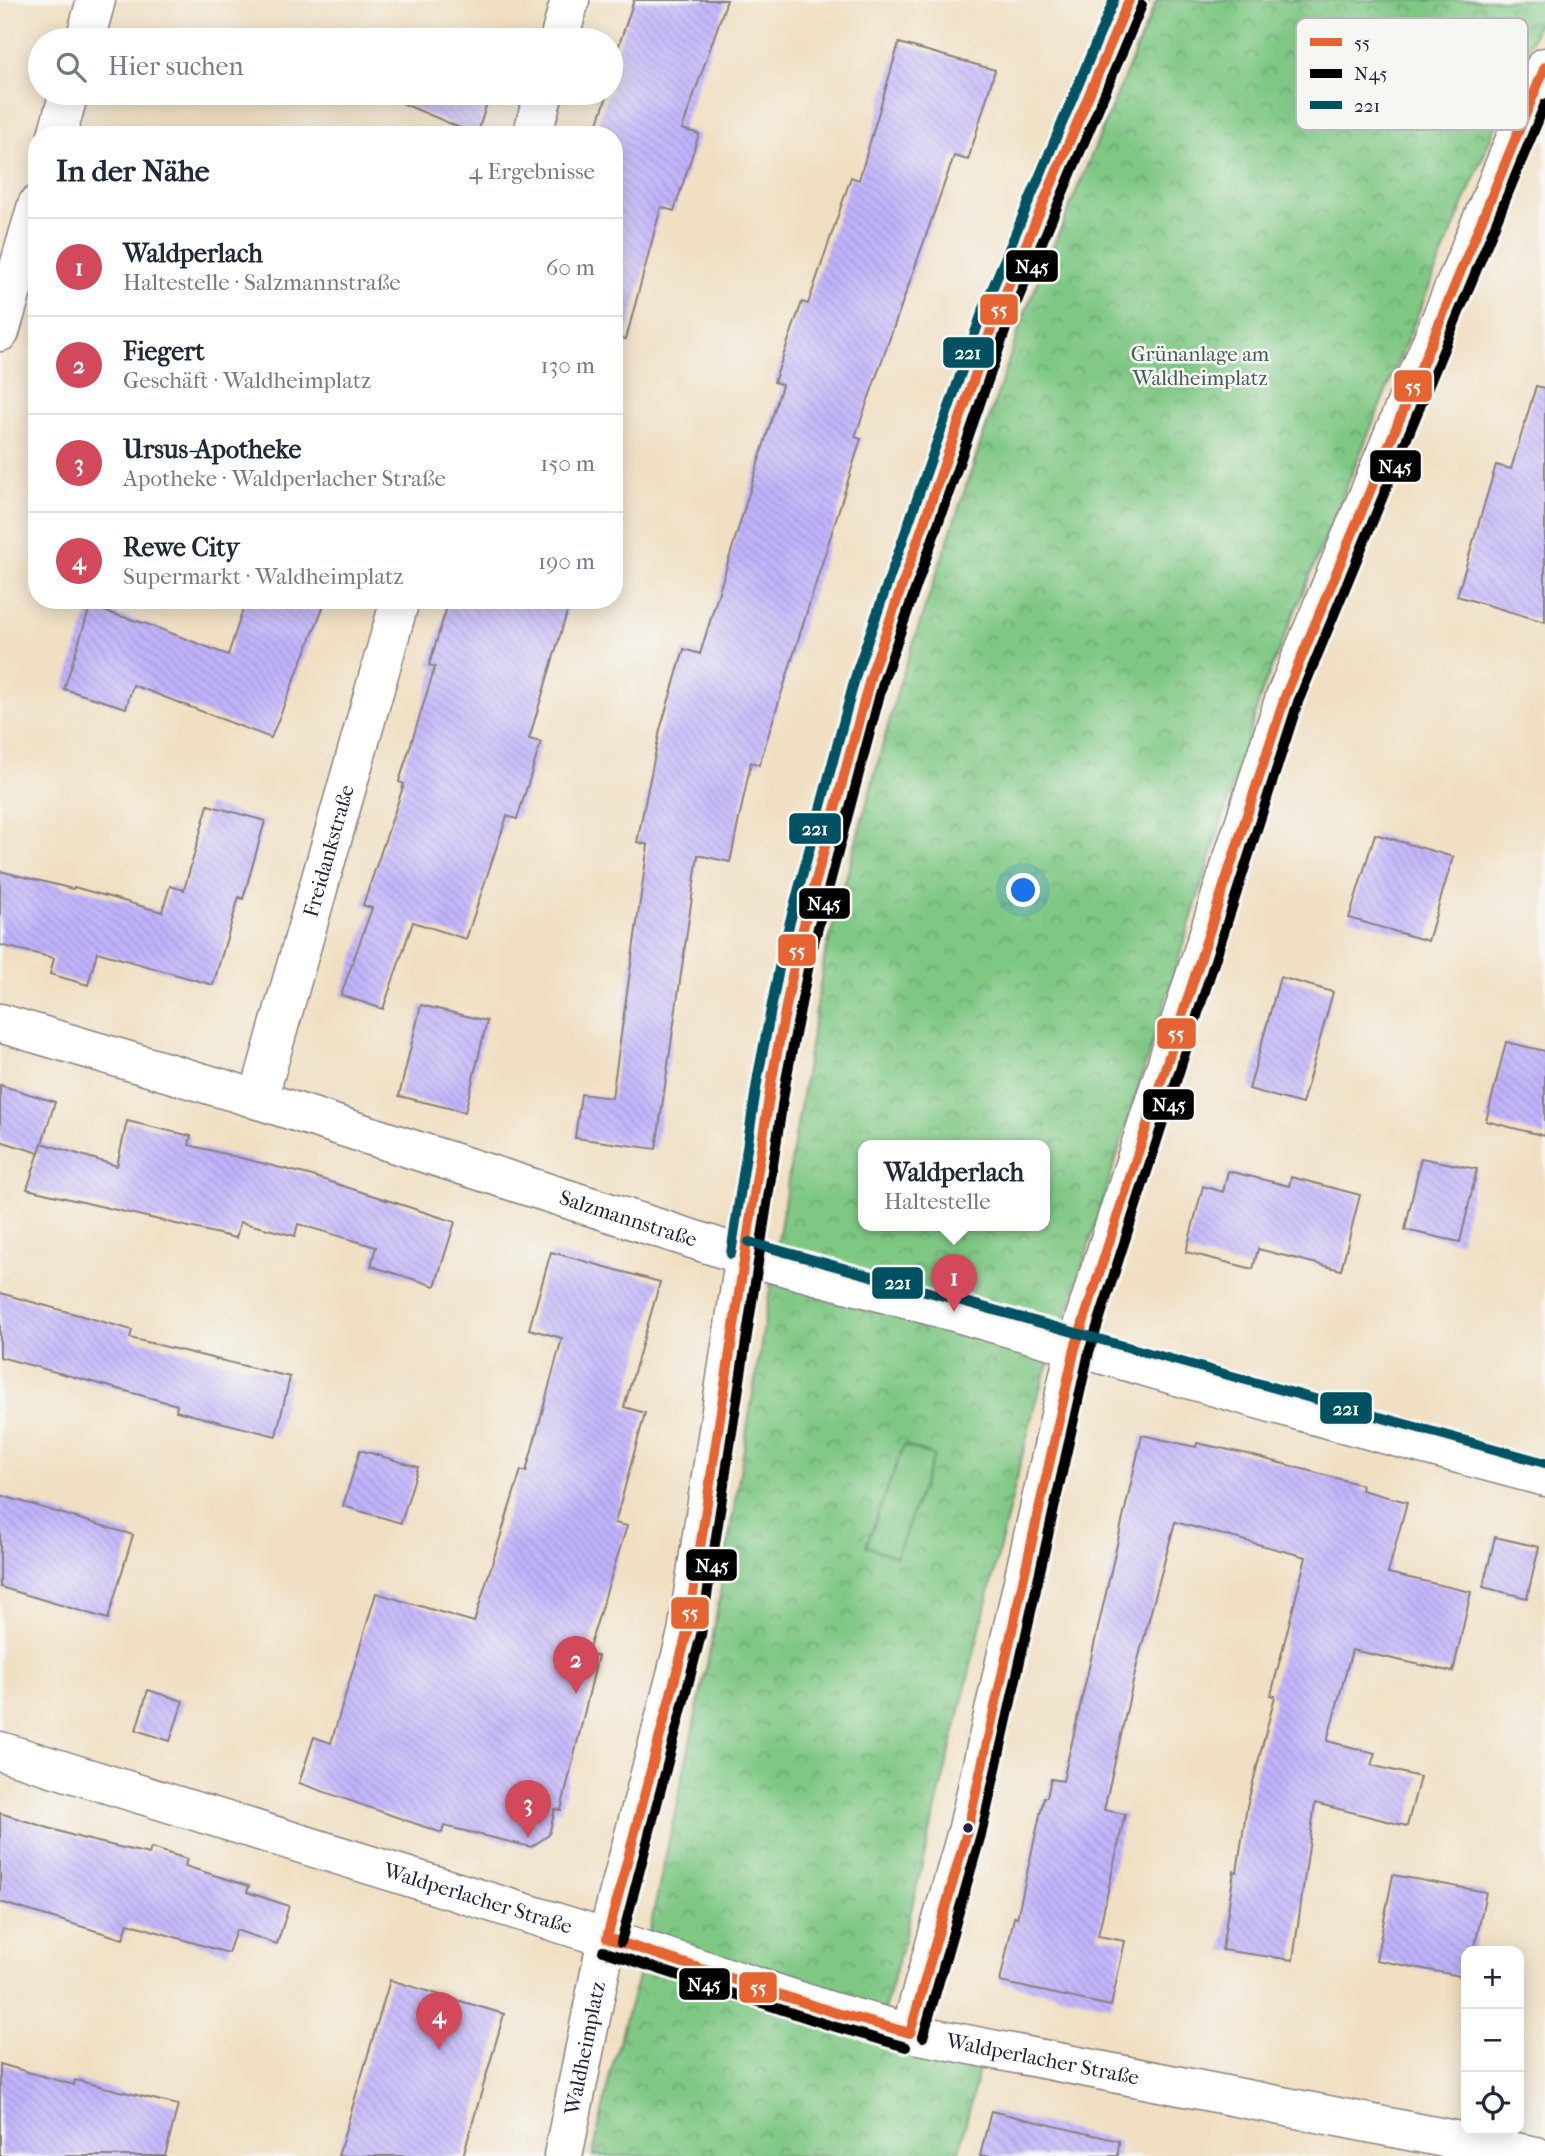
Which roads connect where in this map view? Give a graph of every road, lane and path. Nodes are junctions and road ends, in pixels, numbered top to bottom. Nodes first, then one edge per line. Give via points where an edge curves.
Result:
1 (96, 0) edge
2 (570, 0) edge
3 (1129, 0) edge
4 (88, 28) edge
5 (562, 28) edge
6 (1545, 67) edge
7 (66, 105) edge
8 (541, 105) edge
9 (1528, 108) edge
10 (60, 126) edge
11 (535, 126) edge
12 (1519, 130) edge
13 (28, 236) edge
14 (0, 332) edge
15 (397, 609) edge
16 (0, 1023) edge
17 (258, 1100) junction
18 (745, 1256) junction
19 (1075, 1348) junction
20 (1545, 1477) edge
21 (0, 1751) edge
22 (607, 1938) junction
23 (910, 2033) junction
24 (563, 2156) edge
25 (1536, 2156) edge

1 - 4 street
2 - 5 street
3 - 18 street, Waldheimplatz via 995,317 871,675 797,951
6 - 9 street
7 - 10 street
8 - 11 street
12 - 19 street via 1285,697
13 - 14 street
15 - 17 street, Freidankstraße
16 - 17 street, Salzmannstraße
17 - 18 street, Salzmannstraße
18 - 19 street, Salzmannstraße
18 - 22 street, Waldheimplatz via 687,1633
19 - 20 street, Salzmannstraße
19 - 23 street via 968,1828
21 - 22 street, Waldperlacher Straße
22 - 23 street, Waldperlacher Straße
22 - 24 street, Waldheimplatz
23 - 25 street, Waldperlacher Straße

